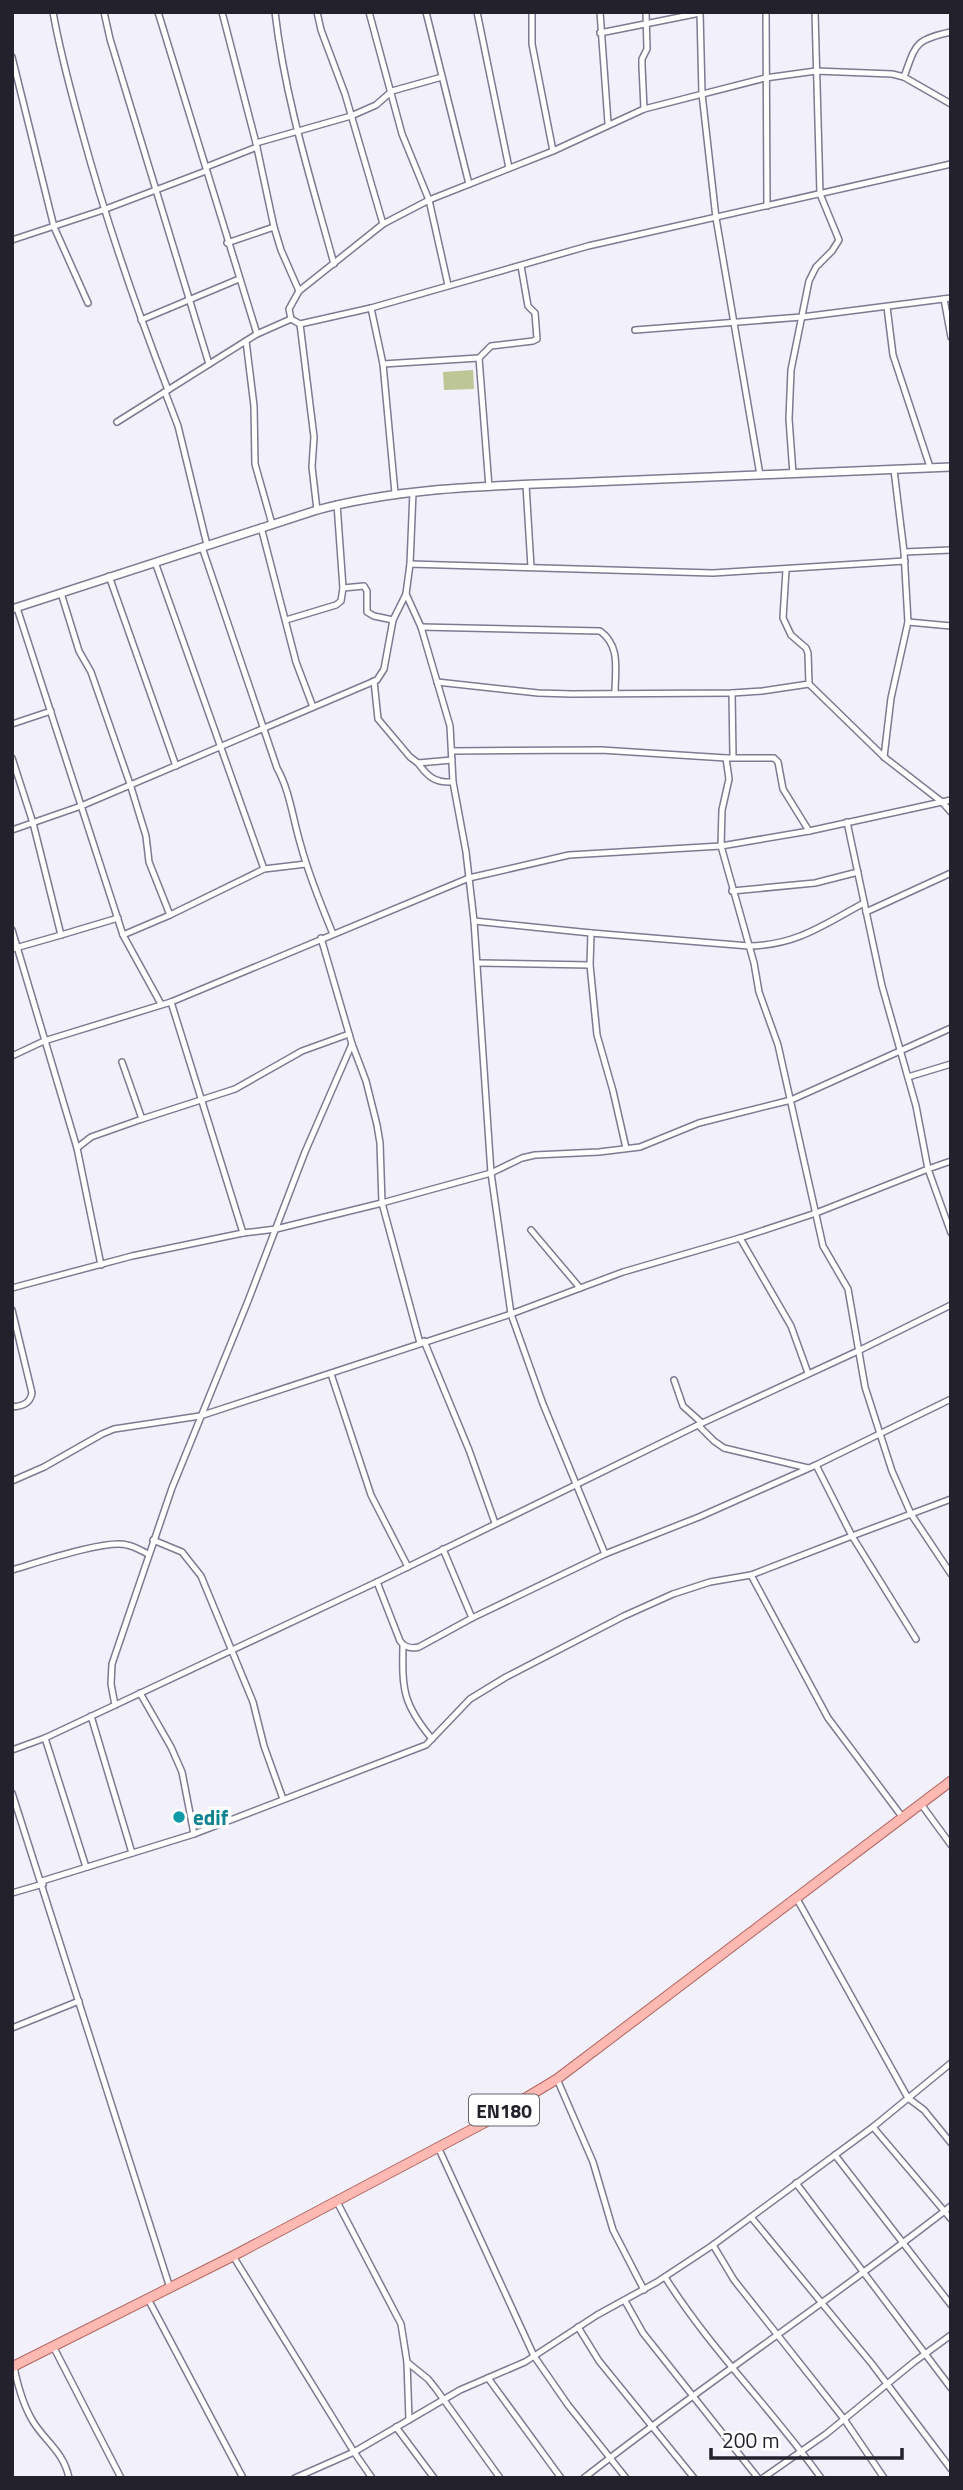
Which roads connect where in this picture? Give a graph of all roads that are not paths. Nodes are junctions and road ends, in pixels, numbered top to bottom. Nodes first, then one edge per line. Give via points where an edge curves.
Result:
1 (53, 12) edge
2 (104, 12) edge
3 (158, 12) edge
4 (222, 12) edge
5 (275, 12) edge
6 (317, 12) edge
7 (369, 12) edge
8 (426, 12) edge
9 (477, 12) edge
10 (532, 12) edge
11 (600, 12) edge
12 (646, 12) edge
13 (766, 12) edge
14 (815, 12) edge
15 (699, 13) edge
16 (645, 23) junction
17 (951, 32) edge
18 (600, 33) junction
19 (12, 57) edge
20 (816, 71) junction
21 (442, 77) junction
22 (904, 77) junction
23 (765, 78) junction
24 (392, 91) junction
25 (702, 94) junction
26 (951, 104) edge
27 (644, 109) junction
28 (351, 116) junction
29 (608, 123) junction
30 (297, 131) junction
31 (257, 145) junction
32 (553, 151) junction
33 (951, 164) edge
34 (509, 168) junction
35 (206, 169) junction
36 (469, 184) junction
37 (155, 189) junction
38 (820, 194) junction
39 (429, 200) junction
40 (767, 206) junction
41 (103, 210) junction
42 (716, 218) junction
43 (383, 224) junction
44 (54, 227) junction
45 (274, 227) junction
46 (12, 240) edge
47 (228, 243) junction
48 (334, 264) junction
49 (521, 266) junction
50 (239, 279) junction
51 (447, 285) junction
52 (299, 291) junction
53 (948, 299) edge
54 (189, 300) junction
55 (88, 303) dead end
56 (887, 307) junction
57 (371, 308) junction
58 (802, 317) junction
59 (291, 319) junction
60 (141, 320) junction
61 (300, 324) junction
62 (734, 324) junction
63 (635, 330) dead end
64 (257, 334) junction
65 (951, 337) edge
66 (246, 341) junction
67 (479, 358) junction
68 (383, 363) junction
69 (209, 364) junction
70 (167, 391) junction
71 (117, 422) dead end
72 (930, 467) junction
73 (951, 467) edge
74 (894, 470) junction
75 (793, 474) junction
76 (760, 475) junction
77 (526, 485) junction
78 (489, 486) junction
79 (412, 492) junction
80 (395, 493) junction
81 (337, 504) junction
82 (317, 510) junction
83 (272, 524) junction
84 (261, 527) junction
85 (204, 546) junction
86 (951, 550) edge
87 (904, 552) junction
88 (905, 561) junction
89 (155, 562) junction
90 (410, 564) junction
91 (531, 567) junction
92 (786, 570) junction
93 (109, 576) junction
94 (343, 588) junction
95 (61, 593) junction
96 (406, 594) junction
97 (15, 608) edge
98 (286, 620) junction
99 (393, 620) junction
100 (908, 622) junction
101 (951, 626) edge
102 (421, 627) junction
103 (374, 681) junction
104 (437, 681) junction
105 (809, 684) junction
106 (615, 693) junction
107 (733, 693) junction
108 (313, 707) junction
109 (51, 711) junction
110 (12, 724) edge
111 (265, 728) junction
112 (221, 748) junction
113 (452, 751) junction
114 (733, 757) junction
115 (884, 757) junction
116 (12, 758) edge
117 (726, 758) junction
118 (452, 760) junction
119 (418, 763) junction
120 (176, 766) junction
121 (453, 782) junction
122 (130, 784) junction
123 (951, 800) edge
124 (942, 802) junction
125 (81, 806) junction
126 (951, 812) edge
127 (847, 822) junction
128 (33, 823) junction
129 (12, 830) edge
130 (809, 831) junction
131 (721, 846) junction
132 (306, 864) junction
133 (264, 869) junction
134 (858, 872) junction
135 (951, 873) edge
136 (469, 878) junction
137 (732, 891) junction
138 (864, 903) junction
139 (866, 912) junction
140 (170, 915) junction
141 (118, 918) junction
142 (474, 920) junction
143 (12, 930) edge
144 (591, 933) junction
145 (333, 934) junction
146 (61, 935) junction
147 (123, 935) junction
148 (321, 938) junction
149 (749, 946) junction
150 (15, 948) edge
151 (478, 962) junction
152 (590, 965) junction
153 (171, 1002) junction
154 (161, 1004) junction
155 (951, 1028) edge
156 (349, 1034) junction
157 (44, 1041) junction
158 (352, 1044) junction
159 (899, 1051) junction
160 (12, 1056) edge
161 (122, 1062) dead end
162 (951, 1064) edge
163 (908, 1077) junction
164 (202, 1100) junction
165 (791, 1101) junction
166 (142, 1119) junction
167 (76, 1148) junction
168 (626, 1149) junction
169 (951, 1161) edge
170 (928, 1169) junction
171 (491, 1173) junction
172 (382, 1203) junction
173 (816, 1213) junction
174 (276, 1229) junction
175 (531, 1230) dead end
176 (243, 1233) junction
177 (951, 1233) edge
178 (740, 1238) junction
179 (101, 1265) junction
180 (12, 1288) edge
181 (580, 1288) junction
182 (951, 1305) edge
183 (12, 1310) edge
184 (511, 1314) junction
185 (422, 1342) junction
186 (858, 1351) junction
187 (808, 1373) junction
188 (331, 1374) junction
189 (674, 1380) dead end
190 (951, 1399) edge
191 (12, 1407) edge
192 (200, 1416) junction
193 (700, 1424) junction
194 (881, 1435) junction
195 (816, 1465) junction
196 (808, 1468) junction
197 (12, 1481) edge
198 (577, 1485) junction
199 (951, 1499) edge
200 (911, 1514) junction
201 (495, 1523) junction
202 (852, 1536) junction
203 (153, 1540) junction
204 (443, 1549) junction
205 (148, 1554) junction
206 (606, 1554) junction
207 (408, 1567) junction
208 (12, 1570) edge
209 (751, 1574) junction
210 (951, 1574) edge
211 (377, 1582) junction
212 (472, 1618) junction
213 (916, 1639) dead end
214 (403, 1646) junction
215 (232, 1648) junction
216 (141, 1693) junction
217 (115, 1705) junction
218 (92, 1716) junction
219 (45, 1738) junction
220 (432, 1739) junction
221 (12, 1750) edge
222 (951, 1781) edge
223 (12, 1793) edge
224 (283, 1799) junction
225 (921, 1804) junction
226 (903, 1818) junction
227 (194, 1834) junction
228 (951, 1846) edge
229 (131, 1853) junction
230 (86, 1867) junction
231 (42, 1883) junction
232 (12, 1893) edge
233 (797, 1899) junction
234 (79, 2001) junction
235 (12, 2028) edge
236 (951, 2063) edge
237 (557, 2079) junction
238 (908, 2098) junction
239 (873, 2127) junction
240 (951, 2143) edge
241 (438, 2147) junction
242 (835, 2155) junction
243 (796, 2183) junction
244 (336, 2200) junction
245 (951, 2206) edge
246 (944, 2212) junction
247 (751, 2217) junction
248 (951, 2220) edge
249 (902, 2243) junction
250 (713, 2245) junction
251 (233, 2256) junction
252 (863, 2272) junction
253 (665, 2277) junction
254 (170, 2288) junction
255 (644, 2290) junction
256 (148, 2300) junction
257 (625, 2301) junction
258 (821, 2302) junction
259 (951, 2305) edge
260 (578, 2328) junction
261 (951, 2335) edge
262 (777, 2336) junction
263 (53, 2346) junction
264 (925, 2354) junction
265 (534, 2356) junction
266 (407, 2362) junction
267 (13, 2367) edge
268 (733, 2367) junction
269 (488, 2378) junction
270 (886, 2384) junction
271 (951, 2388) edge
272 (692, 2395) junction
273 (443, 2400) junction
274 (845, 2419) junction
275 (409, 2420) junction
276 (650, 2426) junction
277 (396, 2427) junction
278 (802, 2451) junction
279 (354, 2452) junction
280 (610, 2457) junction
281 (951, 2469) edge
282 (304, 2476) edge
283 (69, 2478) edge
284 (121, 2478) edge
285 (243, 2478) edge
286 (295, 2478) edge
287 (372, 2478) edge
288 (434, 2478) edge
289 (500, 2478) edge
290 (561, 2478) edge
291 (584, 2478) edge
292 (626, 2478) edge
293 (694, 2478) edge
294 (758, 2478) edge
295 (763, 2478) edge
296 (821, 2478) edge
297 (884, 2478) edge

1 - 41 street
2 - 37 street
3 - 35 street
4 - 31 street
5 - 30 street via 281,64
6 - 28 street
7 - 24 street
8 - 21 street
9 - 34 street
10 - 32 street via 532,44
11 - 18 street
12 - 16 street
13 - 23 street
14 - 20 street
15 - 16 street
15 - 25 street
16 - 18 street
16 - 27 street
17 - 22 street via 921,41
18 - 29 street
19 - 44 street
20 - 22 street
20 - 23 street
20 - 38 street
21 - 24 street
21 - 36 street
22 - 26 street
23 - 25 street
23 - 40 street
24 - 28 street via 376,105
24 - 39 street via 402,134
25 - 27 street
25 - 42 street
27 - 29 street
28 - 30 street
28 - 43 street
29 - 32 street
30 - 31 street
30 - 48 street
31 - 35 street
31 - 45 street
32 - 34 street
33 - 38 street
34 - 36 street
35 - 37 street
35 - 47 street
36 - 39 street
37 - 41 street
37 - 54 street
38 - 40 street
38 - 58 street via 839,240 812,274
39 - 43 street
39 - 51 street
40 - 42 street
41 - 44 street
41 - 60 street
42 - 49 street
42 - 62 street
43 - 48 street
44 - 46 street
44 - 55 street
45 - 47 street
45 - 52 street
47 - 50 street
48 - 52 street
49 - 51 street
49 - 67 street via 528,306 535,313 537,339 491,346
50 - 54 street
50 - 64 street
51 - 57 street
52 - 59 street via 289,309
53 - 56 street
53 - 65 street
54 - 60 street
54 - 69 street
56 - 58 street
56 - 72 street via 893,355
57 - 61 street
57 - 68 street
58 - 62 street
58 - 75 street via 791,370
59 - 61 street
59 - 64 street
60 - 70 street
61 - 82 street via 314,437
62 - 63 street
62 - 76 street
64 - 66 street
66 - 69 street
66 - 83 street via 255,464
67 - 68 street
67 - 78 street
68 - 80 street
69 - 70 street
70 - 71 street
70 - 85 street
72 - 73 street
72 - 74 street
74 - 75 street
74 - 87 street
75 - 76 street
76 - 77 street
77 - 78 street
77 - 91 street
78 - 79 street
79 - 80 street
79 - 90 street
80 - 81 street
81 - 82 street
81 - 94 street
82 - 83 street
83 - 84 street
84 - 85 street
84 - 98 street
85 - 89 street
85 - 111 street
86 - 87 street
87 - 88 street
88 - 92 street
88 - 100 street
89 - 93 street
89 - 112 street
90 - 91 street
90 - 96 street
91 - 92 street via 713,573
92 - 105 street via 783,618 808,653
93 - 95 street
93 - 120 street
94 - 98 street via 336,605
94 - 99 street via 364,586 367,612
95 - 97 street
95 - 122 street
96 - 99 street
96 - 102 street
97 - 109 street
98 - 108 street
99 - 103 street via 384,669
100 - 101 street
100 - 115 street
102 - 104 street
102 - 106 street via 600,631 615,651
103 - 108 street
103 - 119 street via 381,725
104 - 106 street via 538,693
104 - 113 street
105 - 107 street
105 - 115 street
106 - 107 street
107 - 114 street
108 - 111 street
109 - 110 street
109 - 125 street
111 - 112 street
111 - 132 street via 287,786
112 - 120 street
112 - 133 street
113 - 117 street via 601,750
113 - 118 street
114 - 117 street
114 - 130 street via 777,760 783,789
115 - 124 street
116 - 128 street
117 - 131 street via 729,779
118 - 119 street
118 - 121 street
119 - 121 street via 432,780
120 - 122 street
121 - 136 street
122 - 125 street
122 - 140 street via 149,862
123 - 124 street
124 - 126 street
124 - 127 street
125 - 128 street
125 - 141 street
127 - 130 street
127 - 134 street
128 - 129 street
128 - 146 street
130 - 131 street
131 - 136 street via 569,855
131 - 137 street
132 - 133 street
132 - 145 street
133 - 140 street
134 - 137 street via 795,886
134 - 138 street
135 - 139 street
136 - 142 street
136 - 145 street
137 - 149 street
138 - 139 street
138 - 149 street via 789,942
139 - 159 street
140 - 147 street
141 - 146 street
141 - 147 street
142 - 144 street
142 - 151 street
143 - 150 street
144 - 149 street
144 - 152 street
145 - 148 street
146 - 150 street
147 - 154 street
148 - 153 street
148 - 156 street
149 - 165 street
150 - 157 street
151 - 152 street
151 - 171 street
152 - 168 street via 597,1035
153 - 154 street
153 - 164 street
154 - 157 street
155 - 159 street
156 - 158 street
156 - 164 street via 302,1051 250,1082
157 - 160 street
157 - 167 street
158 - 172 street via 377,1125
158 - 174 street
159 - 163 street
159 - 165 street
161 - 166 street
162 - 163 street
163 - 170 street
164 - 166 street
164 - 176 street
165 - 168 street via 699,1123
165 - 173 street
166 - 167 street via 91,1137
167 - 179 street
168 - 171 street via 535,1155
169 - 170 street
170 - 173 street
170 - 177 street
171 - 172 street
171 - 184 street
172 - 174 street
172 - 185 street
173 - 178 street
173 - 186 street via 823,1246 848,1289
174 - 176 street
174 - 192 street
175 - 181 street
176 - 179 street
178 - 181 street
178 - 187 street via 791,1326
179 - 180 street
181 - 184 street
182 - 186 street
183 - 191 street via 32,1393 23,1406
184 - 185 street
184 - 198 street
185 - 188 street
185 - 201 street
186 - 187 street
186 - 194 street
187 - 193 street
188 - 192 street
188 - 207 street via 371,1495
189 - 193 street via 682,1406
190 - 194 street
192 - 197 street via 114,1429
192 - 203 street
193 - 196 street via 724,1448
193 - 198 street
194 - 195 street
194 - 200 street
195 - 196 street
195 - 202 street
196 - 206 street
198 - 201 street
198 - 206 street
199 - 200 street
200 - 202 street
200 - 210 street
201 - 204 street
202 - 209 street
202 - 213 street
203 - 205 street
203 - 215 street via 182,1552 201,1576
204 - 207 street
204 - 212 street
205 - 208 street via 118,1544
205 - 217 street via 112,1664
206 - 212 street
207 - 211 street
209 - 220 street via 673,1594 506,1677 470,1699
209 - 226 street via 828,1718
211 - 214 street
211 - 215 street
212 - 214 street via 419,1647
214 - 220 street via 406,1699
215 - 216 street
215 - 224 street
216 - 217 street
216 - 227 street via 181,1772
217 - 218 street
218 - 219 street
218 - 229 street
219 - 221 street
219 - 230 street
220 - 224 street
222 - 225 main road, EN180
223 - 231 street
224 - 227 street
225 - 226 main road, EN180
225 - 228 street
226 - 233 main road, EN180
227 - 229 street
229 - 230 street
230 - 231 street
231 - 232 street
231 - 234 street
233 - 237 main road, EN180
233 - 238 street
234 - 235 street
234 - 254 street
236 - 238 street
237 - 241 main road, EN180
237 - 255 street via 593,2162 613,2230
238 - 239 street
238 - 240 street
239 - 242 street
239 - 246 street
241 - 244 main road, EN180
241 - 265 street
242 - 243 street
242 - 249 street
243 - 247 street
243 - 252 street
244 - 251 main road, EN180
244 - 266 street via 401,2324
245 - 246 street
246 - 248 street
246 - 249 street
247 - 250 street
247 - 258 street
249 - 252 street
249 - 259 street
250 - 253 street
250 - 262 street
251 - 254 main road, EN180
251 - 279 street
252 - 258 street
252 - 264 street
253 - 255 street
253 - 268 street
254 - 256 main road, EN180
255 - 257 street
256 - 263 main road, EN180
256 - 285 street
257 - 260 street
257 - 272 street via 643,2333
258 - 262 street
258 - 270 street
260 - 265 street
260 - 276 street
261 - 264 street
262 - 268 street
262 - 274 street
263 - 267 main road, EN180
263 - 284 street
264 - 270 street
264 - 271 street
265 - 269 street
265 - 280 street
266 - 273 street via 428,2379
266 - 275 street
267 - 283 street via 34,2424 66,2463
268 - 272 street
268 - 278 street
269 - 273 street
269 - 290 street
270 - 274 street
270 - 281 street
272 - 276 street
272 - 294 street
273 - 275 street
273 - 289 street
274 - 278 street
274 - 297 street
275 - 277 street
276 - 280 street
276 - 293 street
277 - 279 street
277 - 288 street
278 - 295 street
278 - 296 street
279 - 282 street
279 - 287 street
280 - 291 street
280 - 292 street
282 - 286 street

